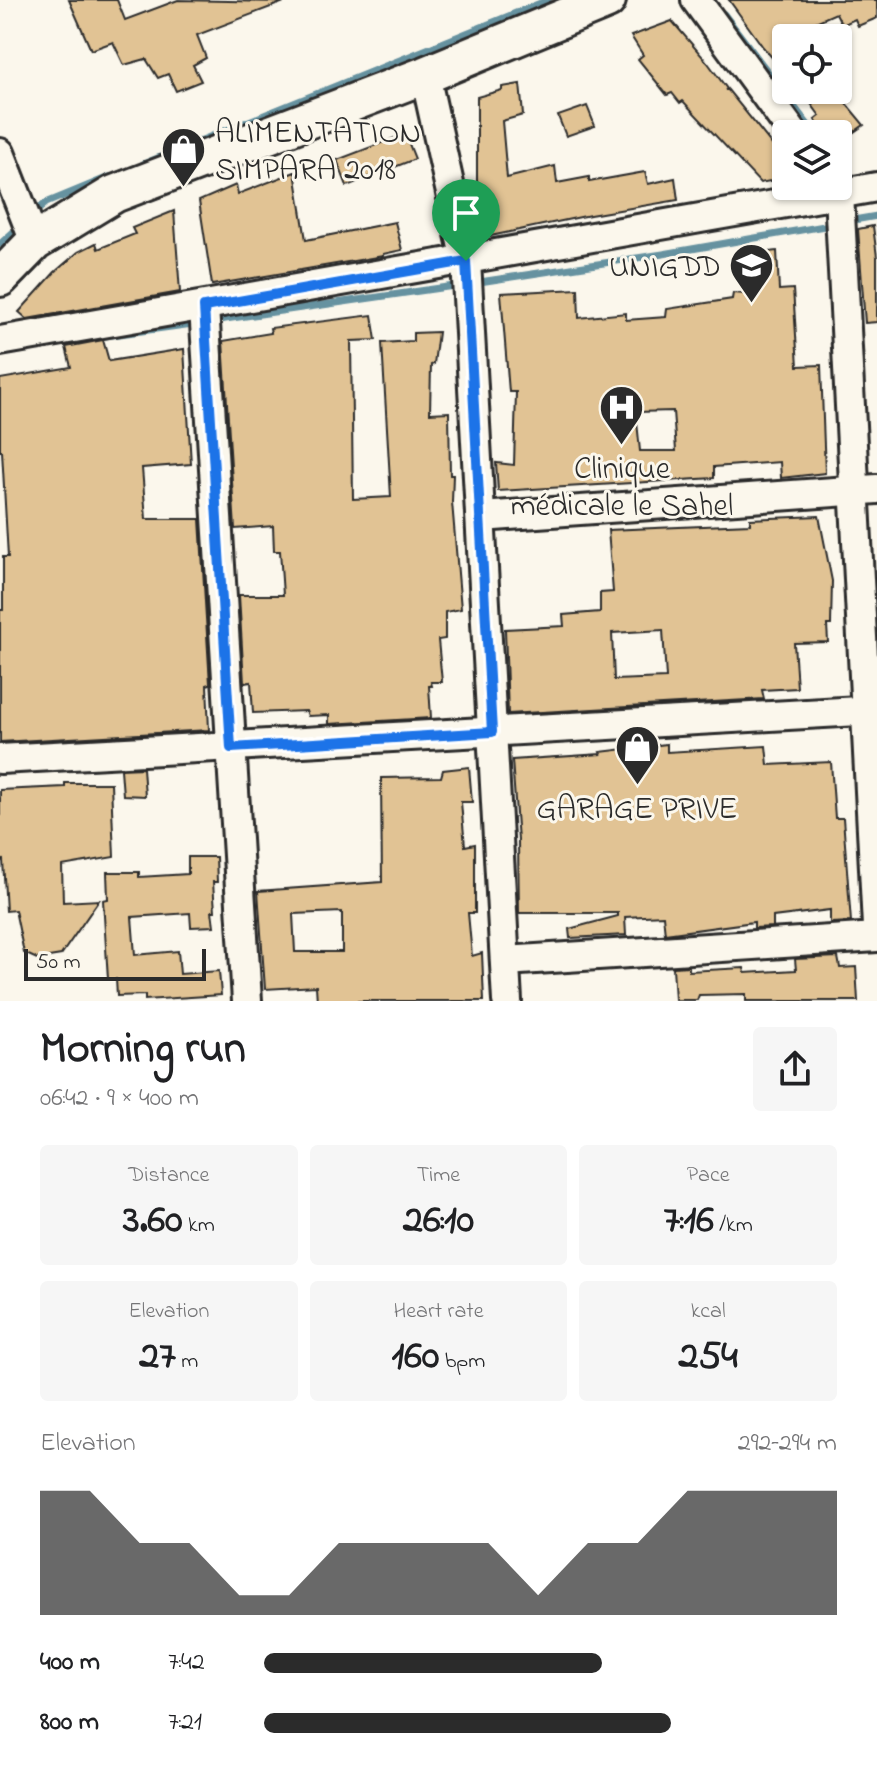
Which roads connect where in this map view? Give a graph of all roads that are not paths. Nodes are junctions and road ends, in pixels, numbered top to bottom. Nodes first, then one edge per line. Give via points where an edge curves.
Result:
1 (607, 0) edge
2 (696, 0) edge
3 (425, 75) junction
4 (784, 120) edge
5 (1, 158) edge
6 (877, 187) edge
7 (852, 189) edge
8 (784, 200) edge
9 (837, 200) edge
10 (35, 242) junction
11 (466, 261) junction
12 (0, 278) edge
13 (204, 307) junction
14 (0, 341) edge
15 (866, 489) edge
16 (481, 517) junction
17 (871, 710) edge
18 (492, 732) junction
19 (231, 748) junction
20 (0, 759) edge
21 (877, 926) edge
22 (877, 937) edge
23 (505, 961) junction
24 (247, 1001) edge
25 (507, 1001) edge

1 - 3 street
2 - 4 street
3 - 10 street via 114,194
3 - 11 street
5 - 10 street
6 - 7 street
8 - 11 street
9 - 15 street
10 - 12 street
11 - 13 street
11 - 16 street
13 - 14 street
13 - 19 street
15 - 16 street
15 - 17 street
16 - 18 street
17 - 18 street
17 - 21 street
18 - 19 street
18 - 23 street
19 - 20 street
19 - 24 street
22 - 23 street
23 - 25 street

